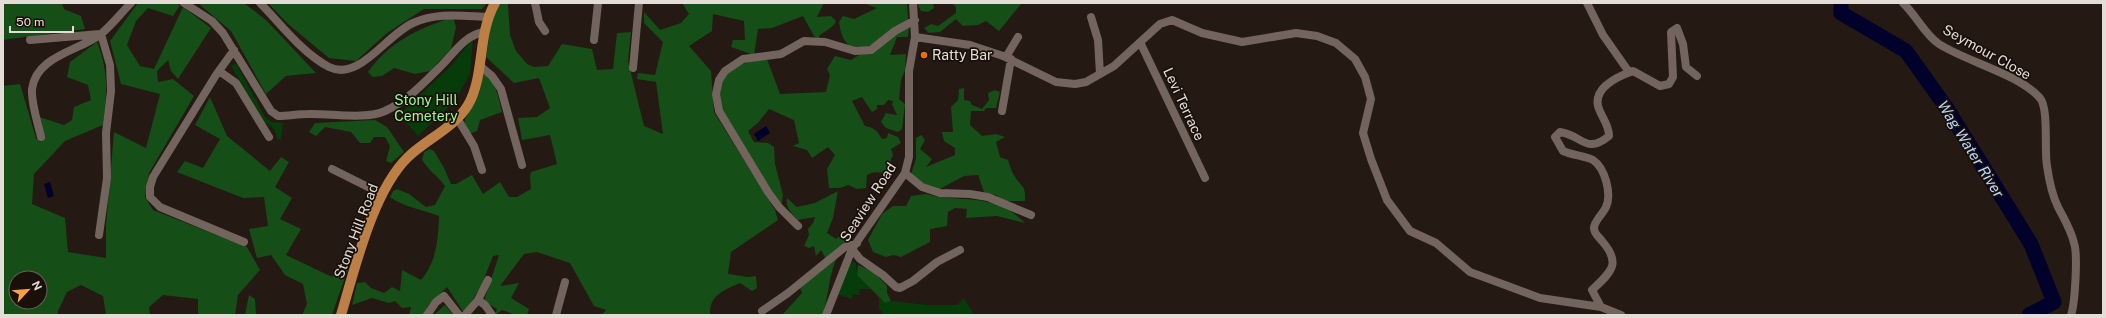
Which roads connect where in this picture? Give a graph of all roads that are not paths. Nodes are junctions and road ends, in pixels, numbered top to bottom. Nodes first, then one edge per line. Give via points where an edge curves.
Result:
1 (131, 3) edge
2 (184, 3) edge
3 (260, 3) edge
4 (495, 3) edge
5 (535, 3) edge
6 (598, 3) edge
7 (639, 3) edge
8 (913, 3) edge
9 (1587, 3) edge
10 (1903, 3) edge
11 (488, 17) junction
12 (1091, 17) dead end
13 (915, 20) junction
14 (545, 31) dead end
15 (484, 32) junction
16 (101, 34) junction
17 (915, 37) junction
18 (1018, 37) dead end
19 (30, 40) dead end
20 (594, 40) dead end
21 (1140, 42) junction
22 (234, 50) junction
23 (1008, 58) junction
24 (479, 65) junction
25 (633, 68) dead end
26 (219, 71) junction
27 (1629, 72) junction
28 (1100, 74) junction
29 (1697, 76) dead end
30 (1002, 111) dead end
31 (457, 118) junction
32 (41, 137) dead end
33 (270, 137) dead end
34 (522, 165) dead end
35 (332, 169) dead end
36 (482, 170) dead end
37 (905, 173) junction
38 (1205, 178) dead end
39 (382, 194) junction
40 (1031, 215) dead end
41 (798, 226) dead end
42 (99, 235) dead end
43 (244, 242) dead end
44 (854, 246) junction
45 (960, 250) dead end
46 (488, 280) dead end
47 (565, 282) dead end
48 (478, 300) junction
49 (1601, 307) junction
50 (762, 311) dead end
51 (341, 315) edge
52 (427, 315) edge
53 (459, 315) edge
54 (465, 315) edge
55 (492, 315) edge
56 (556, 315) edge
57 (826, 315) edge
58 (1621, 315) edge
59 (2070, 315) edge

1 - 16 street
2 - 22 street via 212,21
3 - 11 street via 306,50 330,67 346,71 359,66 392,35 412,23 429,17 448,15
4 - 11 main road, Stony Hill Road
5 - 14 street via 538,22
6 - 20 street
7 - 25 street
8 - 13 street, Seaview Road
9 - 27 street via 1603,35
10 - 59 street, Seymour Close via 1937,43 2006,75 2036,94 2042,101 2050,180 2057,207 2075,245 2074,298
11 - 15 main road, Stony Hill Road
12 - 28 street via 1098,40
13 - 17 street, Seaview Road
13 - 41 street via 895,31 871,50 855,51 825,42 804,41 781,54 743,59 725,71 719,80 716,94 719,111 768,192
15 - 22 street via 468,37 442,65 400,102 384,112 371,115 278,116 271,111
15 - 24 main road, Stony Hill Road
16 - 19 street
16 - 32 street via 51,60 37,73 32,89
16 - 42 street via 110,65 111,91 106,133 107,178
17 - 23 street via 970,45
17 - 37 street, Seaview Road via 909,72 908,158
18 - 23 street
21 - 28 street via 1114,66
21 - 38 street, Levi Terrace
21 - 49 street via 1160,24 1172,20 1202,33 1242,42 1296,33 1317,36 1336,43 1355,59 1365,77 1371,100 1364,133 1371,159 1388,200 1410,231 1436,243 1470,272 1540,298
22 - 26 street
23 - 28 street via 1056,82 1075,84 1086,82
23 - 30 street
24 - 31 main road, Stony Hill Road via 476,85 468,105
24 - 34 street via 492,76 501,89
26 - 33 street via 236,83
26 - 43 street via 153,177 150,196 160,207
27 - 29 street via 1633,71 1660,86 1669,84 1673,77 1671,32 1677,28 1683,44 1686,67
27 - 49 street via 1614,79 1599,96 1598,106 1609,128 1609,136 1599,144 1589,144 1568,133 1560,132 1555,137 1563,152 1593,161 1605,177 1609,189 1608,202 1594,227 1595,233 1612,253 1614,260 1612,267 1592,290
31 - 36 street via 474,146
31 - 39 main road, Stony Hill Road via 408,157 394,173
35 - 39 street
37 - 40 street via 922,187 940,193 988,197
37 - 44 street, Seaview Road
39 - 51 main road, Stony Hill Road
44 - 45 street via 860,259 900,288 936,262
44 - 50 street via 846,247 788,294
44 - 57 street, Seaview Road
46 - 48 street
47 - 56 street
48 - 54 street
48 - 55 street
49 - 58 street
52 - 53 street via 444,296

